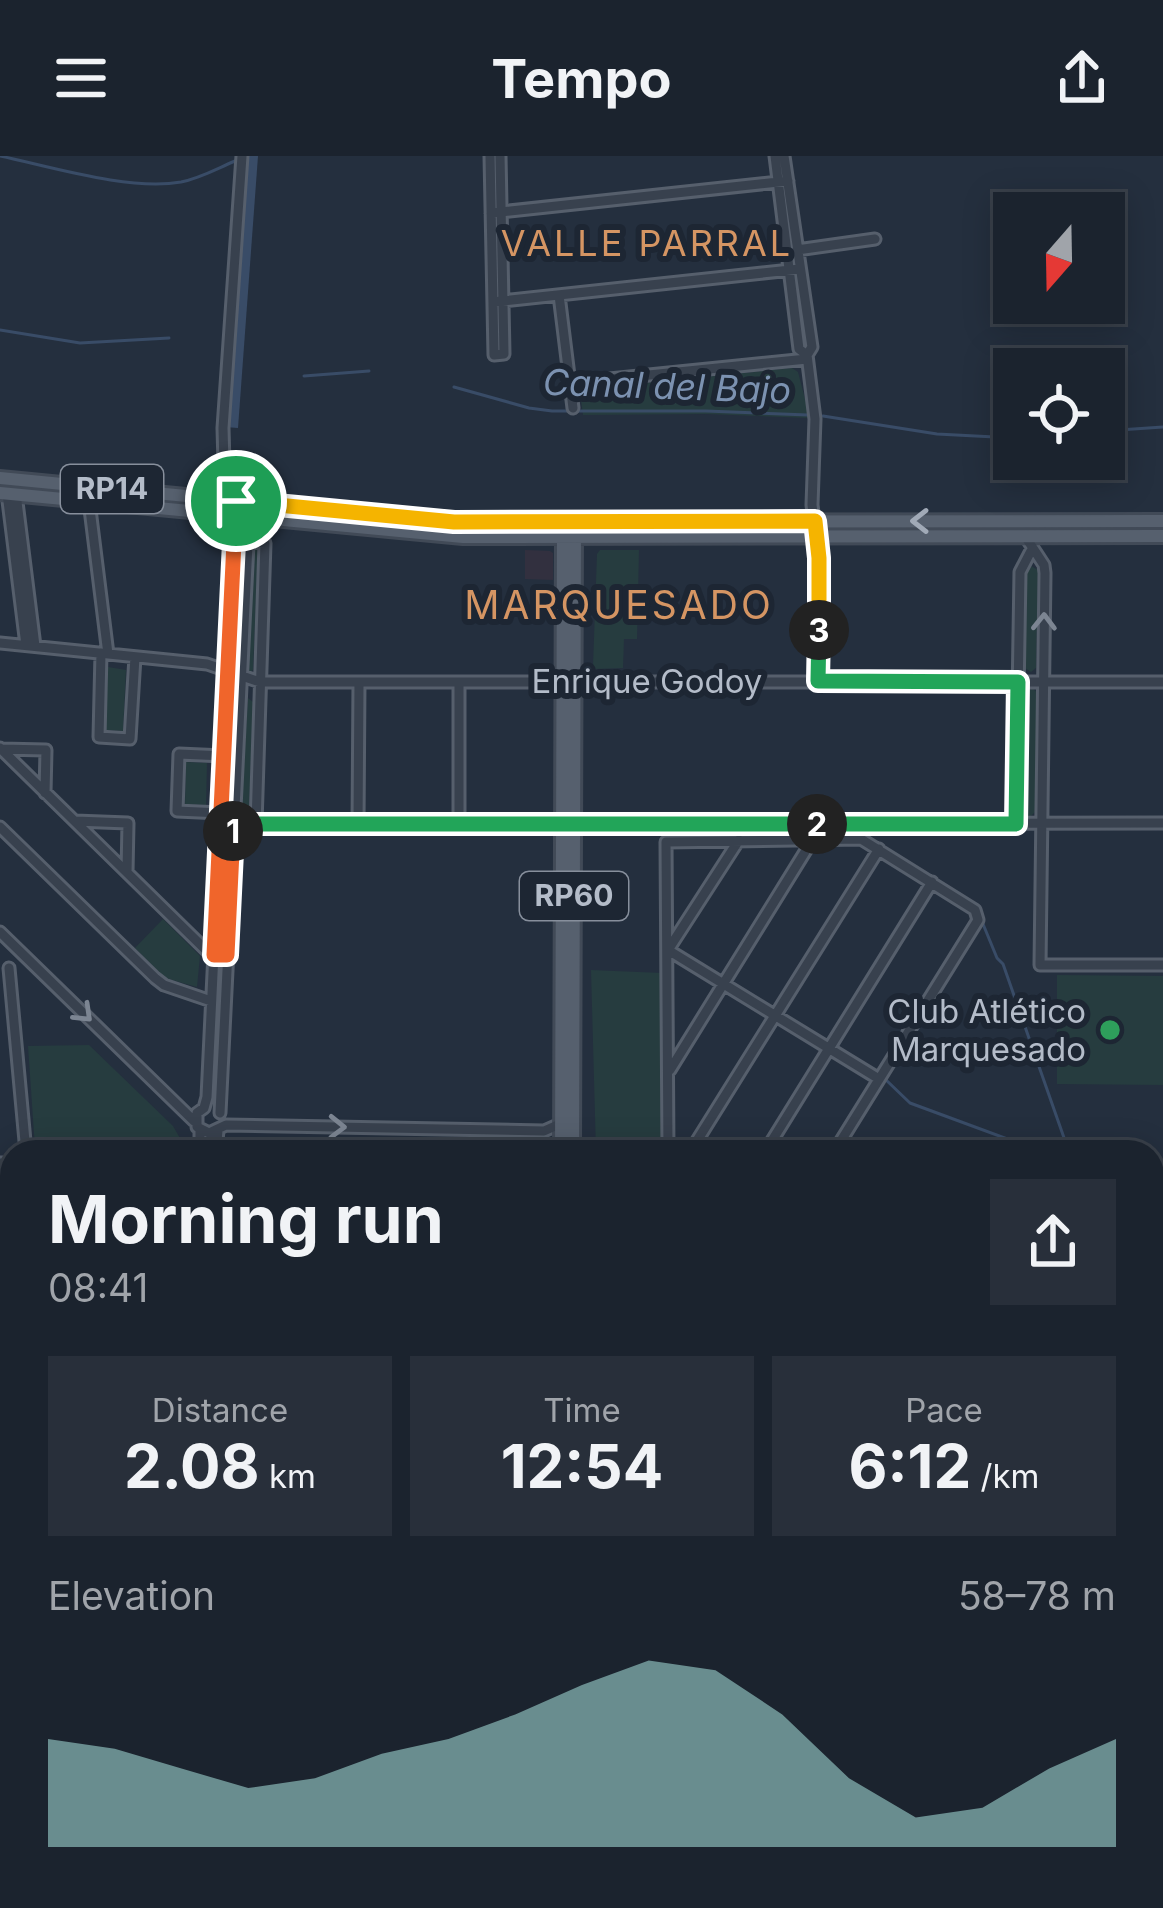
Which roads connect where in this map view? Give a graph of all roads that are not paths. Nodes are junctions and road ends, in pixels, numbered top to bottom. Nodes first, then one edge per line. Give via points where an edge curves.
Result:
1 (242, 156) edge
2 (490, 156) edge
3 (500, 156) edge
4 (800, 156) edge
5 (781, 157) edge
6 (783, 182) junction
7 (496, 213) junction
8 (875, 239) dead end
9 (797, 250) junction
10 (795, 270) junction
11 (559, 295) junction
12 (498, 301) junction
13 (807, 357) junction
14 (570, 382) junction
15 (573, 408) dead end
16 (0, 478) edge
17 (8, 493) edge
18 (89, 501) junction
19 (239, 507) junction
20 (569, 521) junction
21 (745, 521) junction
22 (767, 521) junction
23 (815, 521) junction
24 (1163, 521) edge
25 (1027, 536) junction
26 (1163, 536) edge
27 (569, 537) junction
28 (745, 537) junction
29 (767, 537) junction
30 (815, 537) junction
31 (248, 542) junction
32 (0, 643) edge
33 (30, 646) junction
34 (105, 653) junction
35 (135, 657) junction
36 (228, 671) junction
37 (241, 676) junction
38 (818, 681) junction
39 (260, 682) junction
40 (459, 682) junction
41 (568, 682) junction
42 (1018, 682) junction
43 (1044, 682) junction
44 (1163, 682) edge
45 (359, 683) junction
46 (0, 748) edge
47 (224, 756) junction
48 (45, 793) junction
49 (221, 818) junction
50 (75, 821) junction
51 (234, 824) junction
52 (256, 824) junction
53 (1016, 824) junction
54 (1044, 824) junction
55 (1163, 824) edge
56 (358, 825) junction
57 (459, 825) junction
58 (568, 825) junction
59 (0, 827) edge
60 (813, 839) junction
61 (739, 840) junction
62 (879, 849) junction
63 (127, 872) junction
64 (932, 882) junction
65 (0, 932) edge
66 (668, 950) junction
67 (221, 955) junction
68 (1163, 965) edge
69 (9, 968) dead end
70 (723, 983) junction
71 (211, 1001) junction
72 (777, 1016) junction
73 (830, 1048) junction
74 (669, 1072) junction
75 (879, 1078) junction
76 (204, 1108) junction
77 (574, 1110) junction
78 (220, 1113) junction
79 (561, 1124) junction
80 (198, 1126) junction
81 (219, 1128) junction
82 (25, 1140) edge
83 (199, 1140) edge
84 (218, 1140) edge
85 (561, 1140) edge
86 (574, 1140) edge
87 (668, 1140) edge
88 (698, 1140) edge
89 (773, 1140) edge
90 (841, 1140) edge

1 - 19 street via 223,428
2 - 7 street
3 - 7 street
4 - 5 street
5 - 6 street
6 - 7 street
6 - 9 street
6 - 10 street
7 - 12 street
8 - 9 street
9 - 10 street
10 - 11 street
10 - 13 street via 812,347
11 - 12 street
11 - 14 street
12 - 12 street via 494,355 504,354
13 - 14 street
13 - 23 street
14 - 15 street
16 - 19 main road, RP14
17 - 18 main road, RP14
17 - 33 street
18 - 19 main road, RP14
18 - 34 street
19 - 20 main road, RP14
19 - 27 main road, RP14 via 436,536
19 - 31 street
19 - 36 street
20 - 21 main road, RP14
20 - 27 main road, RP60
21 - 22 main road, RP14
21 - 28 main road
22 - 23 main road, RP14
22 - 29 main road
25 -> 23 main road, RP14
23 - 30 street
24 - 25 main road, RP14
25 - 26 main road, RP14
25 - 30 main road, RP14
25 - 42 street
43 -> 25 street via 1044,565
27 - 28 main road, RP14
27 - 41 main road, RP60
28 - 29 main road, RP14
29 - 30 main road, RP14
30 - 38 street
31 - 37 street
31 - 39 street via 265,543
32 - 33 street, Enrique Godoy
33 - 34 street, Enrique Godoy
34 - 35 street, Enrique Godoy
34 - 35 street via 99,737 130,739
35 - 36 street, Enrique Godoy
36 - 37 street, Enrique Godoy
36 - 47 street
37 - 39 street, Enrique Godoy
37 - 51 street
38 - 41 street, Enrique Godoy
38 - 42 street, Enrique Godoy
39 - 45 street, Enrique Godoy
39 - 52 street
40 - 41 street, Enrique Godoy
40 - 45 street, Enrique Godoy
40 - 57 street
41 - 58 main road, RP60
42 - 43 street, Enrique Godoy
42 - 53 street
43 - 44 street, Enrique Godoy
43 - 54 street
45 - 56 street
46 - 48 street
46 - 48 street via 46,750
47 - 49 street
47 - 49 street via 179,754 177,811
48 - 50 street
49 - 51 street
49 - 67 street
50 - 63 street
50 - 63 street via 128,823
51 - 52 street
51 - 67 street
52 - 56 street
53 - 54 street
53 - 58 street
54 - 55 street
54 - 68 street via 1040,965
56 - 57 street
57 - 58 street
58 - 77 main road, RP60
58 - 79 main road, RP60
59 - 71 street via 155,978
60 - 61 street
60 - 62 street via 861,839
60 - 70 street
61 - 66 street
61 - 66 street via 666,842
62 - 64 street
62 - 72 street
63 - 67 street via 211,955
64 - 73 street
64 - 75 street via 976,910 978,920
65 -> 80 street
66 - 70 street
66 - 74 street
67 - 71 street
67 - 78 street
69 - 82 street
70 - 72 street
70 - 74 street
71 - 76 street
72 - 73 street
72 - 88 street
73 - 75 street
73 - 89 street
74 - 87 street
75 - 90 street
76 - 78 street
76 - 80 street
77 - 79 street
77 - 86 main road, RP60
78 - 81 street
81 -> 79 street via 544,1131
79 - 85 main road, RP60
80 - 81 street
80 - 83 street
81 - 84 street

